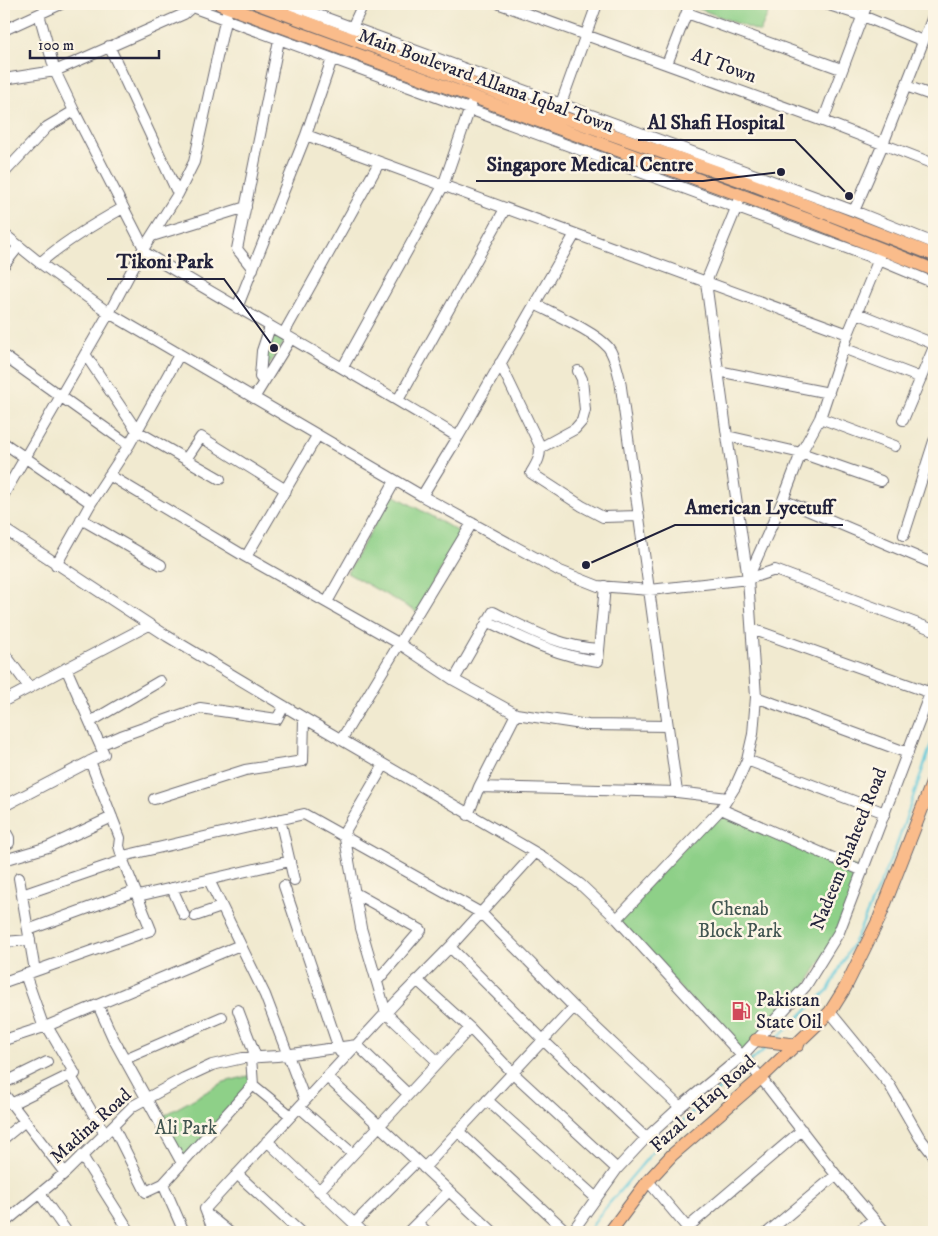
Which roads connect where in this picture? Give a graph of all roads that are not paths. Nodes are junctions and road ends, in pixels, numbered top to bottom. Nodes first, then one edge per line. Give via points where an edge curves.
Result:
1 (61, 4) edge
2 (258, 4) edge
3 (288, 4) edge
4 (363, 4) edge
5 (500, 4) edge
6 (597, 4) edge
7 (826, 4) edge
8 (867, 4) edge
9 (190, 5) edge
10 (689, 8) edge
11 (224, 10) edge
12 (39, 14) junction
13 (934, 14) edge
14 (863, 16) junction
15 (4, 30) edge
16 (350, 32) junction
17 (587, 36) junction
18 (279, 40) junction
19 (923, 41) junction
20 (108, 46) junction
21 (332, 58) junction
22 (667, 64) junction
23 (841, 69) junction
24 (55, 71) junction
25 (4, 80) edge
26 (906, 86) junction
27 (934, 96) edge
28 (474, 97) junction
29 (470, 109) junction
30 (74, 111) junction
31 (557, 115) junction
32 (823, 121) junction
33 (306, 135) junction
34 (883, 144) junction
35 (378, 163) junction
36 (934, 164) edge
37 (4, 172) edge
38 (443, 186) junction
39 (178, 194) junction
40 (739, 201) junction
41 (246, 207) junction
42 (123, 208) junction
43 (505, 209) junction
44 (854, 211) junction
45 (4, 234) edge
46 (574, 234) junction
47 (152, 236) junction
48 (934, 243) edge
49 (19, 246) junction
50 (143, 249) junction
51 (881, 254) junction
52 (934, 255) edge
53 (40, 263) junction
54 (4, 265) edge
55 (253, 269) junction
56 (934, 270) edge
57 (706, 282) junction
58 (934, 283) edge
59 (535, 304) junction
60 (237, 308) junction
61 (109, 313) junction
62 (857, 313) junction
63 (270, 327) junction
64 (848, 334) junction
65 (287, 336) junction
66 (934, 346) edge
67 (843, 348) junction
68 (85, 354) junction
69 (179, 355) junction
70 (4, 356) edge
71 (500, 363) junction
72 (343, 368) junction
73 (718, 370) junction
74 (578, 371) dead end
75 (921, 378) junction
76 (264, 382) junction
77 (829, 392) junction
78 (60, 397) junction
79 (254, 398) junction
80 (398, 400) junction
81 (820, 418) junction
82 (903, 420) dead end
83 (137, 430) junction
84 (317, 436) junction
85 (727, 436) junction
86 (458, 437) junction
87 (4, 444) edge
88 (934, 444) edge
89 (129, 446) junction
90 (895, 446) dead end
91 (540, 448) junction
92 (801, 453) junction
93 (24, 458) junction
94 (186, 459) junction
95 (109, 475) junction
96 (220, 479) dead end
97 (395, 481) junction
98 (881, 481) dead end
99 (286, 490) junction
100 (4, 494) edge
101 (422, 496) junction
102 (783, 500) junction
103 (91, 503) junction
104 (639, 516) junction
105 (81, 519) junction
106 (472, 523) junction
107 (4, 529) edge
108 (904, 535) dead end
109 (246, 557) junction
110 (56, 564) junction
111 (934, 564) edge
112 (161, 565) dead end
113 (748, 579) junction
114 (605, 586) junction
115 (650, 590) junction
116 (327, 602) junction
117 (149, 625) junction
118 (752, 629) junction
119 (934, 630) edge
120 (400, 644) junction
121 (4, 653) edge
122 (66, 668) junction
123 (454, 680) junction
124 (160, 681) dead end
125 (29, 687) junction
126 (932, 688) edge
127 (756, 697) junction
128 (4, 701) edge
129 (284, 706) junction
130 (516, 714) junction
131 (304, 718) junction
132 (90, 722) junction
133 (668, 726) junction
134 (341, 740) junction
135 (100, 745) junction
136 (908, 753) junction
137 (747, 760) junction
138 (90, 762) junction
139 (384, 765) junction
140 (934, 778) edge
141 (479, 787) junction
142 (677, 792) junction
143 (728, 798) junction
144 (154, 799) dead end
145 (4, 806) edge
146 (720, 809) junction
147 (885, 813) junction
148 (468, 814) junction
149 (112, 817) junction
150 (280, 819) junction
151 (4, 829) edge
152 (345, 838) junction
153 (9, 842) dead end
154 (535, 853) junction
155 (123, 858) junction
156 (4, 860) edge
157 (290, 861) junction
158 (863, 871) junction
159 (19, 878) dead end
160 (209, 880) junction
161 (294, 880) dead end
162 (284, 886) dead end
163 (172, 888) junction
164 (355, 893) junction
165 (136, 894) junction
166 (22, 895) junction
167 (222, 907) junction
168 (481, 913) junction
169 (184, 915) dead end
170 (196, 916) dead end
171 (617, 918) junction
172 (29, 935) junction
173 (4, 942) edge
174 (240, 945) junction
175 (450, 947) junction
176 (35, 971) junction
177 (25, 974) junction
178 (417, 980) junction
179 (377, 981) junction
180 (4, 982) edge
181 (98, 1005) junction
182 (574, 1007) junction
183 (238, 1010) dead end
184 (830, 1012) junction
185 (386, 1013) junction
186 (222, 1017) dead end
187 (46, 1027) junction
188 (470, 1028) junction
189 (4, 1040) edge
190 (544, 1041) junction
191 (757, 1041) junction
192 (356, 1045) junction
193 (798, 1045) junction
194 (338, 1047) junction
195 (286, 1054) junction
196 (253, 1057) junction
197 (743, 1057) junction
198 (124, 1059) junction
199 (342, 1060) junction
200 (47, 1062) dead end
201 (438, 1062) junction
202 (513, 1073) junction
203 (70, 1075) junction
204 (759, 1076) junction
205 (327, 1078) junction
206 (4, 1083) edge
207 (253, 1085) junction
208 (4, 1094) edge
209 (408, 1094) junction
210 (147, 1099) junction
211 (487, 1100) junction
212 (11, 1104) junction
213 (302, 1104) junction
214 (680, 1107) junction
215 (291, 1116) junction
216 (25, 1121) junction
217 (113, 1126) junction
218 (379, 1126) junction
219 (802, 1130) junction
220 (458, 1131) junction
221 (105, 1134) junction
222 (4, 1138) edge
223 (646, 1138) junction
224 (267, 1141) junction
225 (353, 1154) junction
226 (82, 1156) junction
227 (934, 1156) edge
228 (182, 1163) junction
229 (420, 1164) junction
230 (617, 1169) junction
231 (65, 1173) junction
232 (237, 1174) junction
233 (836, 1176) junction
234 (648, 1181) junction
235 (163, 1184) junction
236 (319, 1191) junction
237 (449, 1191) junction
238 (40, 1194) junction
239 (595, 1197) junction
240 (206, 1213) junction
241 (874, 1219) junction
242 (4, 1223) edge
243 (417, 1223) junction
244 (354, 1224) junction
245 (689, 1230) edge
246 (614, 1231) edge
247 (67, 1232) edge
248 (130, 1232) edge
249 (184, 1232) edge
250 (214, 1232) edge
251 (229, 1232) edge
252 (300, 1232) edge
253 (363, 1232) edge
254 (408, 1232) edge
255 (427, 1232) edge
256 (493, 1232) edge
257 (567, 1232) edge
258 (572, 1232) edge
259 (768, 1232) edge
260 (858, 1232) edge
261 (885, 1232) edge

1 - 12 street
2 - 16 main road, Main Boulevard Allama Iqbal Town
3 - 16 street
4 - 16 street
5 - 17 street, AI Town
6 - 17 street
7 - 14 street
8 - 14 street
9 - 11 street
9 - 20 street via 184,14
10 - 22 street
10 - 23 street
11 - 18 street
11 - 28 main road, Main Boulevard Allama Iqbal Town
11 - 39 street via 194,162
12 - 15 street
12 - 24 street
13 - 19 street
14 - 19 street
14 - 23 street
16 - 31 main road, Main Boulevard Allama Iqbal Town
17 - 22 street, AI Town
17 - 31 street
18 - 21 street
18 - 41 street
19 - 26 street
20 - 24 street
20 - 39 street
21 - 29 street
21 - 33 street
22 - 32 street, AI Town
23 - 32 street
24 - 25 street
24 - 30 street
26 - 27 street
26 - 34 street
28 - 29 street
28 - 31 main road, Main Boulevard Allama Iqbal Town
29 - 38 street
29 - 40 street
30 - 37 street via 47,127
30 - 42 street
31 - 40 main road, Main Boulevard Allama Iqbal Town
31 - 44 street
31 - 52 main road, Main Boulevard Allama Iqbal Town via 751,184
32 - 34 street, AI Town
33 - 35 street
33 - 55 street
34 - 36 street, AI Town
34 - 44 street
35 - 38 street
35 - 65 street
38 - 43 street
38 - 72 street
39 - 47 street
40 - 51 main road, Main Boulevard Allama Iqbal Town
40 - 57 street
41 - 47 street
41 - 55 street via 237,249
42 - 50 street
42 - 53 street via 87,228
43 - 46 street
43 - 80 street
44 - 48 street
45 - 49 street
46 - 57 street
46 - 59 street
47 - 50 street
49 - 53 street
49 - 54 street
50 - 60 street
50 - 61 street
51 - 56 main road, Main Boulevard Allama Iqbal Town
51 - 58 street
51 - 62 street
53 - 61 street
55 - 60 street
57 - 64 street
57 - 73 street
59 - 71 street
59 - 104 street via 598,338 615,359
60 - 63 street
61 - 68 street
61 - 69 street
62 - 64 street
62 - 66 street
63 - 65 street
63 - 76 street via 262,351 260,378
64 - 67 street
65 - 72 street
65 - 76 street
66 - 75 street
67 - 75 street
67 - 77 street
68 - 78 street
68 - 83 street
69 - 79 street
69 - 83 street
70 - 78 street
71 - 86 street
71 - 91 street
72 - 80 street
73 - 77 street
73 - 85 street
74 - 91 street via 582,379 585,410 582,421 575,429
75 - 82 street
76 - 79 street
77 - 81 street
78 - 89 street
78 - 93 street
79 - 84 street
80 - 86 street
81 - 90 street
81 - 92 street
83 - 89 street
83 - 94 street
84 - 97 street
84 - 99 street
85 - 92 street
85 - 113 street
86 - 101 street
87 - 93 street
88 - 108 street
89 - 95 street
91 - 104 street via 538,462 531,473 603,517
92 - 98 street
92 - 102 street
93 - 100 street
93 - 103 street
94 - 96 street
94 - 99 street via 201,437
95 - 103 street
95 - 109 street
97 - 101 street
97 - 116 street
99 - 109 street
101 - 106 street
102 - 111 street
102 - 113 street
103 - 105 street
104 - 115 street
105 - 110 street
105 - 112 street
106 - 114 street via 560,571
106 - 120 street
107 - 110 street
109 - 116 street
110 - 117 street
113 - 115 street
113 - 118 street
113 - 119 street via 776,570
114 - 115 street
114 - 123 street via 598,661 578,659 487,621
115 - 133 street
116 - 120 street
117 - 122 street
117 - 129 street
118 - 126 street
118 - 127 street
120 - 123 street
120 - 134 street
121 - 125 street
122 - 125 street
122 - 132 street
123 - 130 street
124 - 132 street
125 - 128 street
126 - 136 street, Nadeem Shaheed Road
127 - 136 street
127 - 137 street
129 - 131 street
129 - 135 street via 277,719 200,708
130 - 133 street via 588,725
130 - 141 street
131 - 134 street
131 - 144 street via 303,761 245,770
132 - 135 street
133 - 142 street
134 - 139 street
135 - 138 street via 104,754
136 - 147 street, Nadeem Shaheed Road
137 - 143 street
137 - 147 street
138 - 145 street
138 - 149 street
139 - 148 street
139 - 152 street via 344,833
140 - 184 main road via 879,919
141 - 142 street
141 - 148 street
142 - 143 street
143 - 146 street
146 - 158 street
146 - 171 street
147 - 158 street, Nadeem Shaheed Road
148 - 154 street
149 - 155 street
149 - 156 street via 48,847
150 - 152 street via 304,814
150 - 155 street
150 - 157 street
151 - 153 street
152 - 164 street
152 - 168 street
154 - 168 street
154 - 171 street via 580,884
155 - 165 street
155 - 166 street
157 - 160 street
157 - 161 street
158 - 191 street, Nadeem Shaheed Road via 839,932 805,988
159 - 166 street
160 - 163 street
160 - 167 street
162 - 194 street
163 - 165 street
163 - 169 street
164 - 179 street via 361,928
164 - 179 street via 421,930
165 - 172 street
165 - 176 street via 151,930
166 - 172 street
167 - 170 street
167 - 174 street
168 - 175 street
168 - 182 street
171 - 197 street
172 - 173 street
172 - 176 street
174 - 181 street
174 - 195 street via 265,995
175 - 178 street
175 - 190 street
176 - 177 street
177 - 180 street
177 - 187 street
178 - 185 street
178 - 188 street
179 - 185 street
181 - 187 street
181 - 198 street
182 - 190 street
182 - 214 street
183 - 196 street
184 - 193 main road, Fazal e Haq Road
184 - 227 street via 889,1084
185 - 192 street
185 - 201 street
186 - 198 street
187 - 189 street
187 - 203 street via 75,1074
188 - 201 street
188 - 202 street
190 - 202 street
190 - 223 street
191 - 193 main road
191 - 197 street, Nadeem Shaheed Road
192 - 194 street, Madina Road
192 - 199 street
192 - 209 street
193 - 204 main road, Fazal e Haq Road
194 - 195 street, Madina Road
194 - 199 street
195 - 196 street, Madina Road
195 - 213 street
196 - 207 street
196 - 210 street, Madina Road via 212,1064
197 - 204 street
197 - 214 street, Nadeem Shaheed Road
198 - 210 street
199 - 205 street
200 - 206 street
201 - 209 street
202 - 211 street
202 - 230 street
203 - 212 street
203 - 221 street
204 - 219 street
204 - 234 main road, Fazal e Haq Road
205 - 213 street
205 - 218 street
207 - 215 street
207 - 228 street
208 - 212 street
209 - 218 street
210 - 217 street, Madina Road via 133,1106
210 - 228 street
211 - 220 street
211 - 239 street
212 - 216 street
213 - 215 street
213 - 225 street
214 - 223 street, Nadeem Shaheed Road
215 - 224 street
216 - 222 street
216 - 231 street
217 - 221 street, Madina Road
217 - 235 street via 146,1192
218 - 225 street
218 - 229 street
219 - 233 street
219 - 245 street
220 - 229 street
220 - 257 street
221 - 226 street, Madina Road
223 - 230 street, Nadeem Shaheed Road
224 - 232 street
224 - 236 street
225 - 236 street
226 - 231 street, Madina Road
226 - 248 street
228 - 235 street
229 - 237 street
229 - 244 street
230 - 239 street, Nadeem Shaheed Road
231 - 238 street, Madina Road
232 - 240 street via 205,1209
232 - 252 street
233 - 241 street
233 - 259 street
234 - 245 street
234 - 246 main road, Fazal e Haq Road
235 - 249 street
236 - 244 street
237 - 243 street
237 - 256 street
238 - 242 street, Madina Road
238 - 247 street
239 - 258 street, Nadeem Shaheed Road
240 - 250 street
240 - 251 street
241 - 260 street
241 - 261 street
243 - 254 street
243 - 255 street
244 - 253 street

